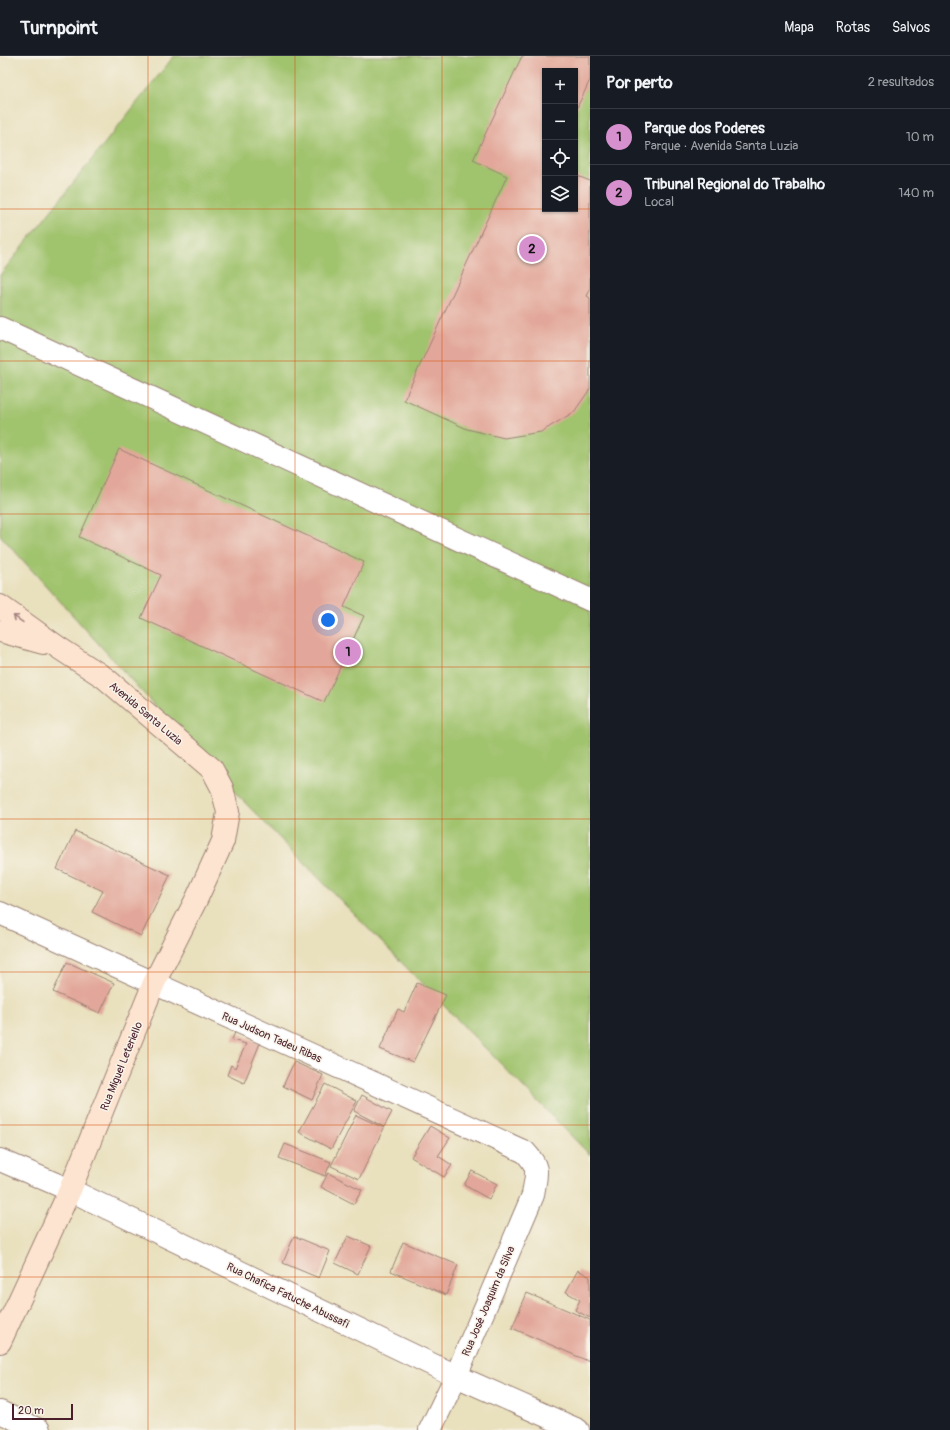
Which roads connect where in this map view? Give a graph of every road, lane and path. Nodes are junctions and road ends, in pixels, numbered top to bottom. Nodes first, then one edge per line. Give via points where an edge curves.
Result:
1 (0, 328) edge
2 (590, 600) edge
3 (0, 606) edge
4 (0, 630) edge
5 (59, 648) junction
6 (222, 788) joint
7 (0, 913) edge
8 (154, 983) junction
9 (0, 1160) edge
10 (537, 1168) joint
11 (70, 1190) junction
12 (0, 1342) edge
13 (456, 1376) junction
14 (0, 1412) edge
15 (38, 1430) edge
16 (430, 1430) edge
17 (578, 1430) edge

1 - 2 street
5 -> 3 street, Avenida Santa Luzia
4 - 5 street, Avenida Santa Luzia
5 - 6 street, Avenida Santa Luzia via 105,678 212,768
6 - 8 street, Rua Miguel Leteriello via 228,812 223,841
7 - 8 street, Rua Judson Tadeu Ribas
8 - 10 street, Rua Judson Tadeu Ribas via 525,1152
8 - 11 street, Rua Miguel Leteriello
9 - 11 street, Rua Chafica Fatuche Abussafi
10 - 13 street, Rua José Joaquim da Silva via 533,1195
11 - 12 street, Rua Miguel Leteriello
11 - 13 street, Rua Chafica Fatuche Abussafi
13 - 16 street, Rua José Joaquim da Silva
13 - 17 street, Rua Chafica Fatuche Abussafi
14 - 15 street

